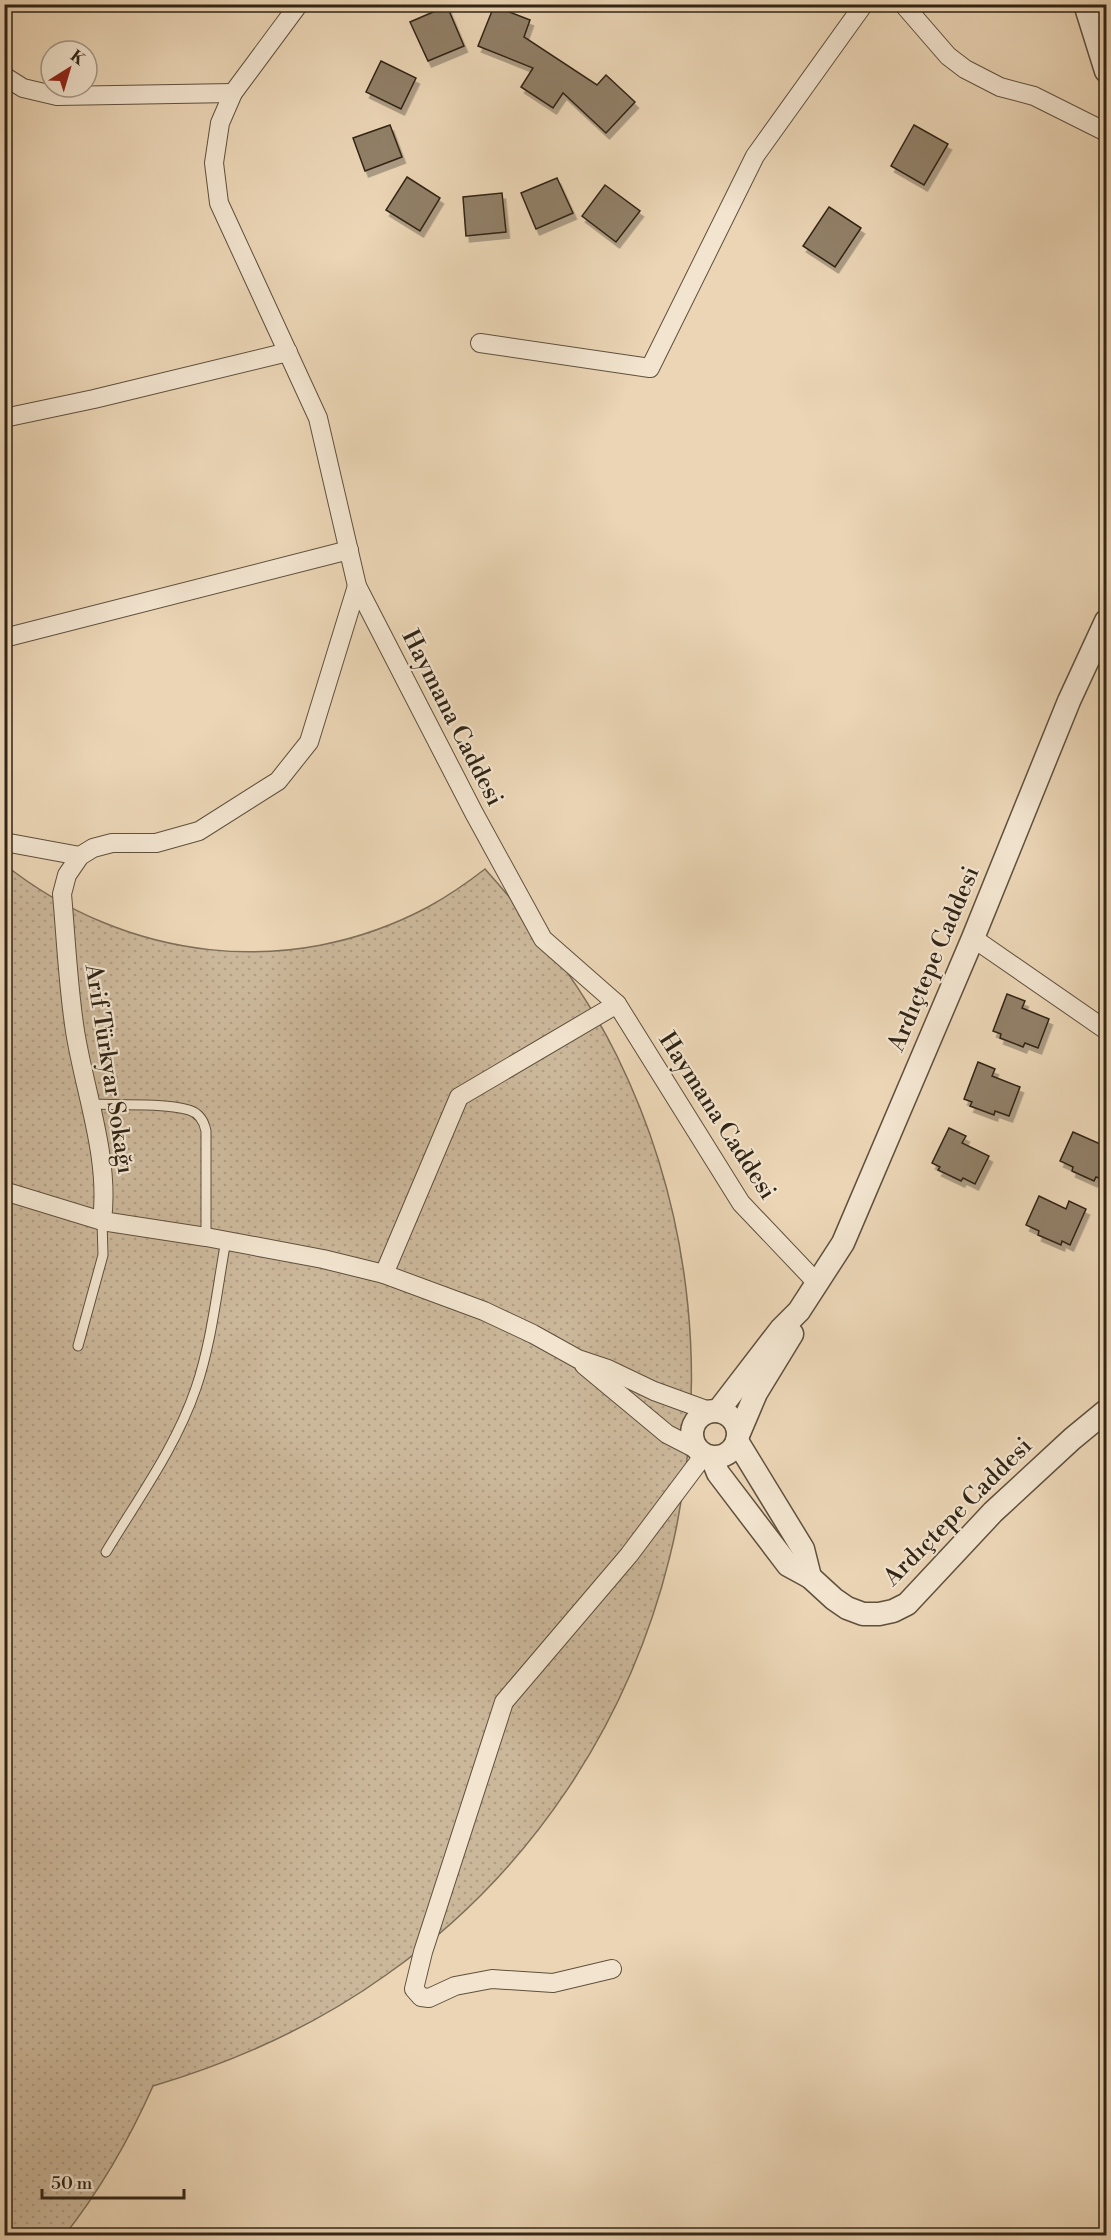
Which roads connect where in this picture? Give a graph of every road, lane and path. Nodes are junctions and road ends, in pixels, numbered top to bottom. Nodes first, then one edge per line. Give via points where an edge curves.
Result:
1 (299, 4) edge
2 (864, 4) edge
3 (903, 4) edge
4 (1085, 4) edge
5 (1107, 71) edge
6 (7, 84) edge
7 (233, 93) junction
8 (1107, 132) edge
9 (480, 343) dead end
10 (288, 352) junction
11 (4, 418) edge
12 (349, 550) junction
13 (357, 586) junction
14 (1107, 621) edge
15 (4, 638) edge
16 (4, 842) edge
17 (80, 856) junction
18 (973, 938) junction
19 (617, 1004) junction
20 (1107, 1007) edge
21 (1101, 1026) edge
22 (89, 1104) junction
23 (4, 1191) edge
24 (102, 1221) junction
25 (206, 1237) junction
26 (226, 1240) junction
27 (384, 1274) junction
28 (818, 1284) junction
29 (800, 1311) junction
30 (78, 1346) dead end
31 (578, 1359) junction
32 (1107, 1410) edge
33 (713, 1411) junction
34 (738, 1437) junction
35 (705, 1454) junction
36 (106, 1551) dead end
37 (810, 1577) junction
38 (612, 1969) dead end

1 - 7 street, Haymana Caddesi
2 - 9 street via 755,156 650,368
3 - 8 street via 948,56 966,69 1000,87 1034,96
4 - 5 street
6 - 7 street via 57,96
7 - 10 street, Haymana Caddesi via 220,123 214,163 219,203
10 - 11 street
10 - 12 street, Haymana Caddesi via 318,418
12 - 13 street, Haymana Caddesi
12 - 15 street
13 - 17 street via 309,742 278,781 199,831 156,843 112,843
13 - 19 street, Haymana Caddesi via 543,939
14 - 18 street, Ardıçtepe Caddesi via 1069,701
16 - 17 street
17 - 22 street, Arif Türkyar Sokağı via 67,875 62,894 74,1030
18 - 21 street
18 - 28 street, Ardıçtepe Caddesi via 843,1243
19 - 27 street via 459,1097
19 - 28 street, Haymana Caddesi via 741,1203
20 - 21 street
22 - 24 street, Arif Türkyar Sokağı via 103,1175
22 - 25 lane via 167,1107 189,1110 202,1119 206,1131
23 - 24 street
24 - 25 street
24 - 30 lane via 103,1255
25 - 26 street
26 - 27 street
26 - 36 lane via 196,1388 173,1440
27 - 31 street via 484,1311
28 - 29 street, Ardıçtepe Caddesi
29 - 33 street, Ardıçtepe Caddesi
29 - 34 street, Ardıçtepe Caddesi via 790,1339 756,1394
31 - 33 street
31 - 35 street via 667,1434
32 - 37 street, Ardıçtepe Caddesi via 993,1512 907,1604 893,1611 862,1614 834,1599
33 - 34 street via 732,1418
33 - 35 street via 702,1414 692,1427 693,1444
34 - 35 street via 728,1454
34 - 37 street via 803,1549
35 - 37 street, Ardıçtepe Caddesi via 788,1565
35 - 38 street via 629,1555 504,1702 414,1989 429,1998 455,1986 492,1979 553,1983

